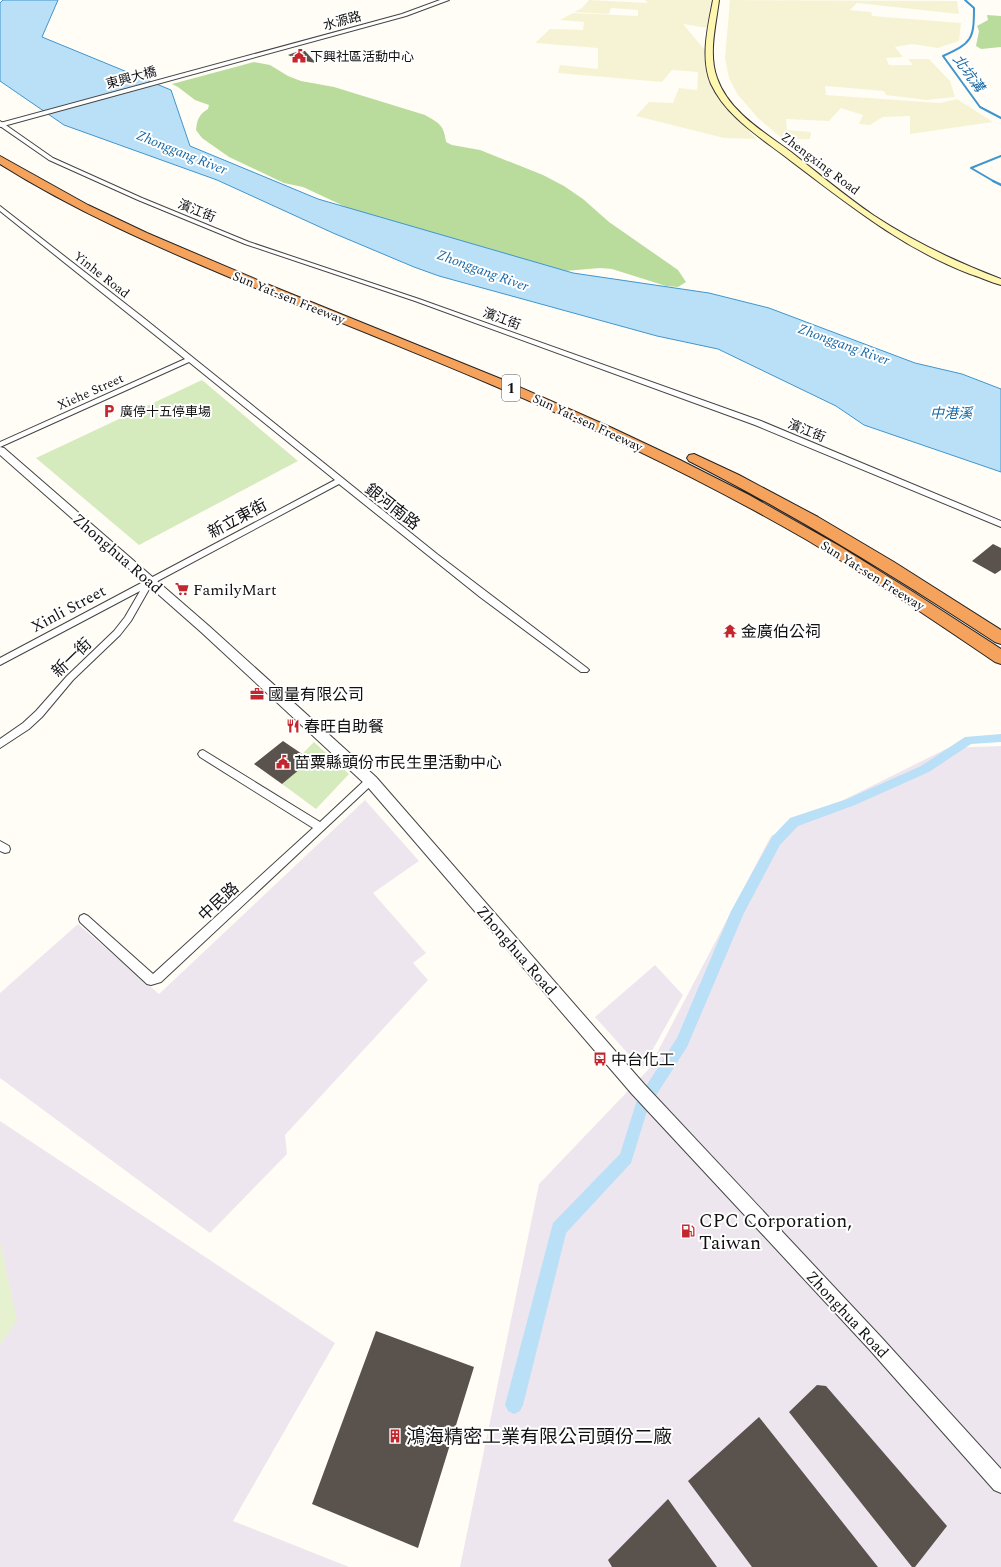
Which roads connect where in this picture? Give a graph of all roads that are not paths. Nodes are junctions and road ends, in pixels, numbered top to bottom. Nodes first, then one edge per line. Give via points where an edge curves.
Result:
1 (446, 0) edge
2 (716, 0) edge
3 (267, 53) joint
4 (721, 73) dead end
5 (1, 124) edge
6 (0, 147) edge
7 (0, 159) edge
8 (0, 208) edge
9 (1001, 276) edge
10 (1001, 282) edge
11 (190, 358) junction
12 (0, 445) edge
13 (0, 450) edge
14 (339, 482) junction
15 (1001, 524) edge
16 (150, 581) junction
17 (1001, 638) edge
18 (1001, 658) edge
19 (0, 662) edge
20 (584, 670) dead end
21 (0, 744) edge
22 (203, 754) dead end
23 (372, 781) junction
24 (320, 827) junction
25 (84, 919) dead end
26 (1001, 1483) edge

1 - 3 street, 水源路 via 404,15
2 - 10 main road, Zhengxing Road via 710,58 712,76 720,93 737,115 880,224 956,266
3 - 5 street, 東興大橋
4 - 9 main road, Zhengxing Road via 729,96 746,115 857,199 900,229 941,251
5 - 15 street, 濱江街 via 51,159 247,243 417,300 758,423
6 - 17 highway, Sun Yat-sen Freeway / 1 via 66,187 164,233 543,388 731,476 858,547
7 - 18 highway, Sun Yat-sen Freeway / 1 via 55,191 181,253 501,384 651,452 813,537 896,588
8 - 11 street, Yinhe Road
11 - 12 street, Xiehe Street
11 - 14 street, 銀河南路
13 - 16 street, Zhonghua Road
14 - 16 street, 新立東街
14 - 20 street, 銀河南路 via 504,612
16 - 19 street, Xinli Street
16 - 21 street, 新一街 via 117,634 70,678 39,714
16 - 23 street, Zhonghua Road
22 - 24 street
23 - 24 street, 中民路
23 - 26 street, Zhonghua Road via 638,1089 875,1343
24 - 25 street, 中民路 via 157,978 151,980

